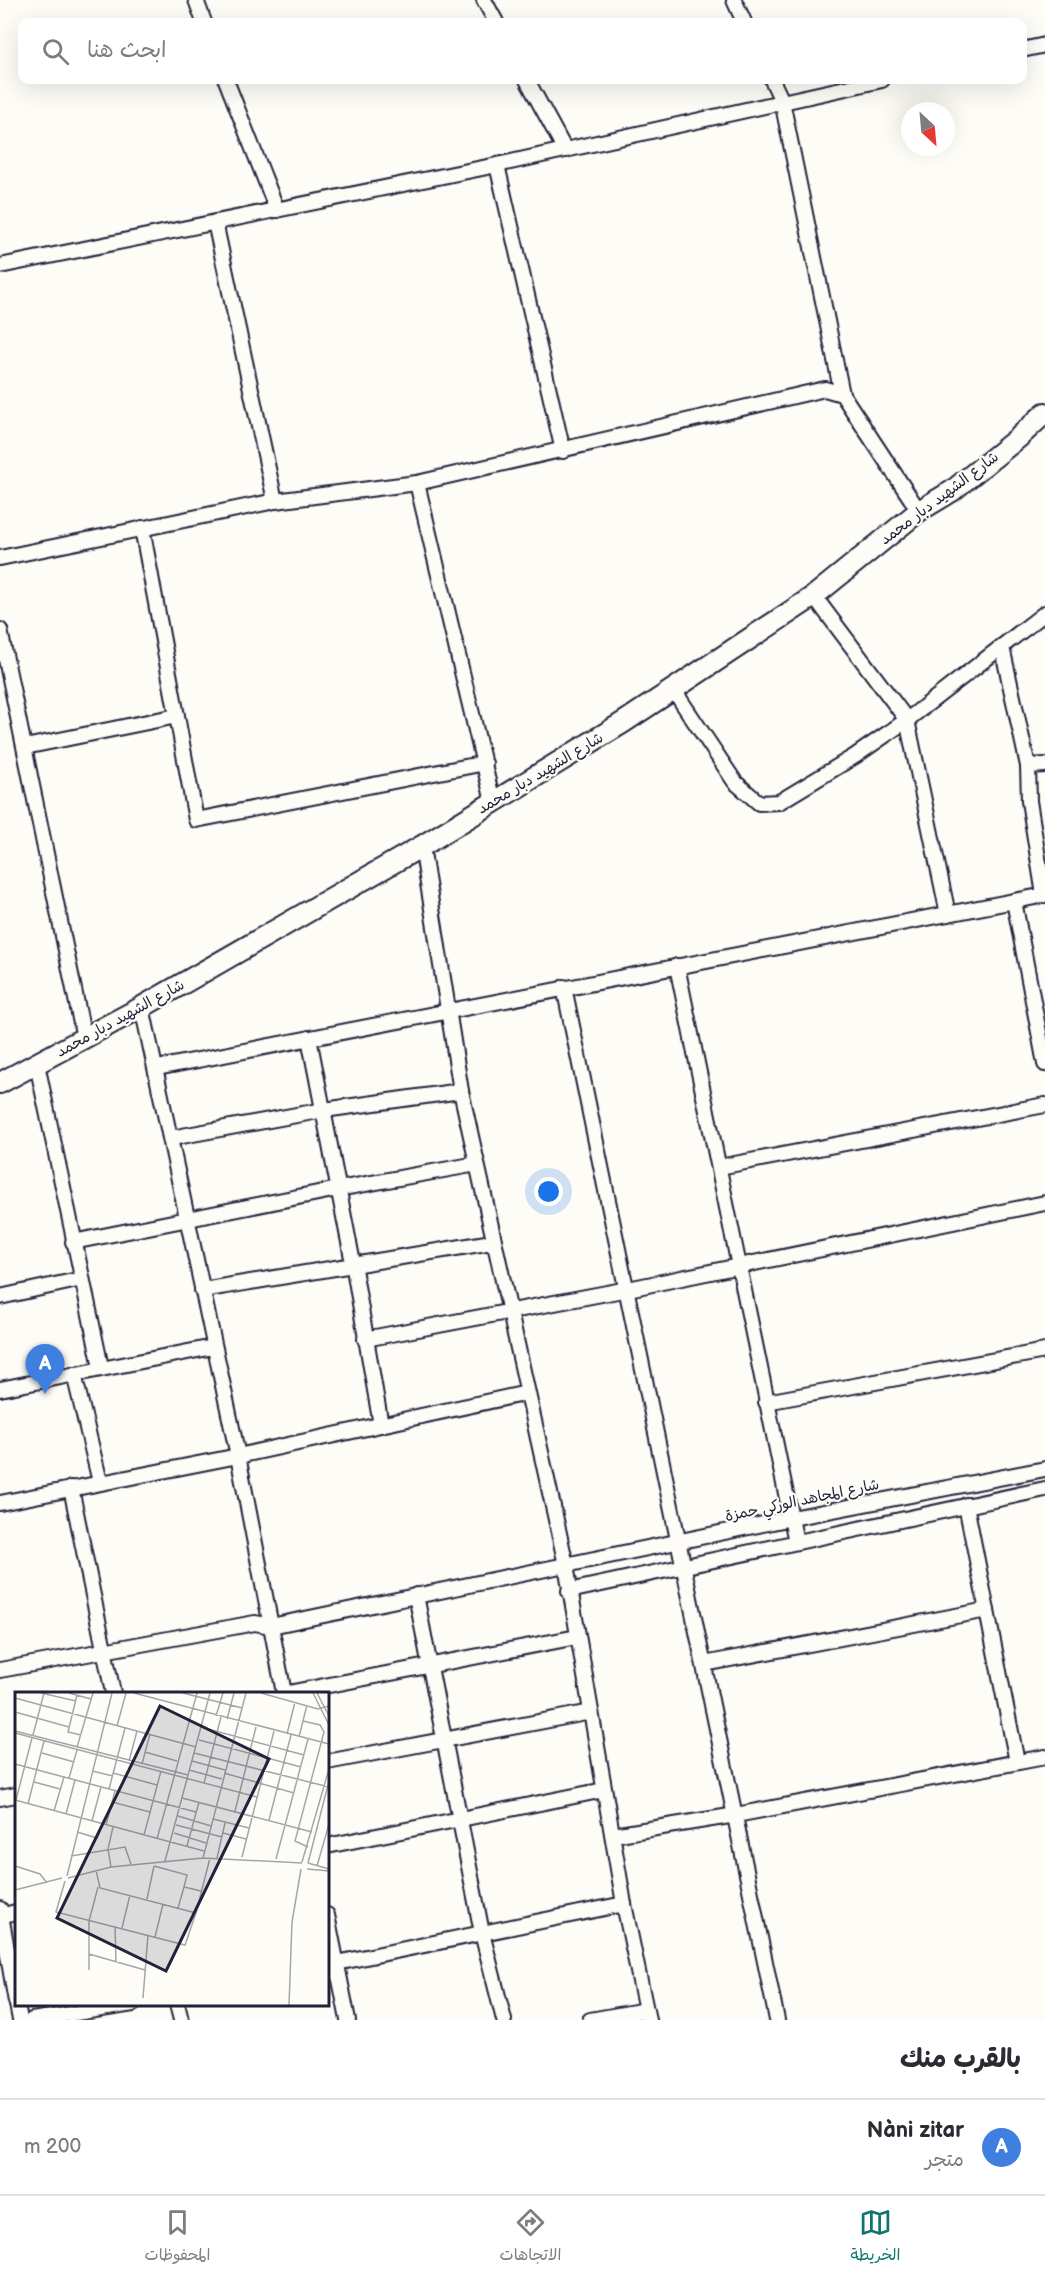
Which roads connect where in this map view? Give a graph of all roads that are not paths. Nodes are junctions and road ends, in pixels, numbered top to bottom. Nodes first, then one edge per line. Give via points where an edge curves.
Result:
1 (196, 0) edge
2 (484, 0) edge
3 (734, 0) edge
4 (203, 18) edge
5 (494, 18) edge
6 (742, 18) edge
7 (1045, 45) edge
8 (1027, 49) edge
9 (228, 84) edge
10 (529, 84) edge
11 (774, 84) edge
12 (863, 84) edge
13 (782, 101) junction
14 (565, 150) junction
15 (497, 165) junction
16 (277, 210) junction
17 (215, 222) junction
18 (0, 266) edge
19 (842, 394) junction
20 (1045, 413) edge
21 (563, 451) junction
22 (417, 483) junction
23 (275, 501) junction
24 (919, 512) junction
25 (142, 528) junction
26 (0, 558) edge
27 (813, 596) junction
28 (1045, 613) edge
29 (0, 630) edge
30 (1002, 647) junction
31 (673, 689) junction
32 (177, 716) junction
33 (907, 720) junction
34 (25, 747) junction
35 (485, 763) junction
36 (1045, 765) edge
37 (1028, 766) junction
38 (493, 802) junction
39 (422, 846) junction
40 (1044, 895) edge
41 (1014, 901) junction
42 (948, 914) junction
43 (677, 966) junction
44 (564, 987) junction
45 (142, 1007) junction
46 (448, 1010) junction
47 (84, 1038) junction
48 (309, 1038) junction
49 (37, 1064) junction
50 (1045, 1064) edge
51 (157, 1068) junction
52 (0, 1083) edge
53 (461, 1091) junction
54 (1045, 1104) edge
55 (324, 1110) junction
56 (171, 1138) junction
57 (477, 1164) junction
58 (719, 1167) junction
59 (338, 1189) junction
60 (1045, 1203) edge
61 (188, 1218) junction
62 (73, 1242) junction
63 (492, 1242) junction
64 (353, 1263) junction
65 (740, 1264) junction
66 (82, 1279) junction
67 (628, 1289) junction
68 (202, 1290) junction
69 (0, 1297) edge
70 (510, 1310) junction
71 (365, 1340) junction
72 (213, 1347) junction
73 (1045, 1351) edge
74 (101, 1367) junction
75 (74, 1374) junction
76 (0, 1389) edge
77 (527, 1393) junction
78 (766, 1402) junction
79 (381, 1425) junction
80 (238, 1456) junction
81 (1045, 1469) edge
82 (100, 1482) junction
83 (71, 1488) junction
84 (1045, 1489) edge
85 (0, 1503) edge
86 (966, 1505) junction
87 (792, 1518) junction
88 (796, 1542) junction
89 (678, 1544) junction
90 (566, 1565) junction
91 (681, 1565) junction
92 (569, 1591) junction
93 (416, 1595) junction
94 (987, 1610) junction
95 (271, 1626) junction
96 (577, 1637) junction
97 (105, 1650) junction
98 (704, 1664) junction
99 (429, 1666) junction
100 (0, 1670) edge
101 (113, 1692) edge
102 (286, 1692) edge
103 (291, 1692) edge
104 (591, 1712) junction
105 (444, 1739) junction
106 (1045, 1757) edge
107 (328, 1762) edge
108 (1017, 1762) junction
109 (604, 1790) junction
110 (15, 1795) edge
111 (0, 1798) edge
112 (736, 1815) junction
113 (459, 1821) junction
114 (614, 1835) junction
115 (328, 1846) edge
116 (624, 1904) junction
117 (15, 1912) edge
118 (0, 1913) edge
119 (328, 1925) edge
120 (482, 1933) junction
121 (332, 1964) edge
122 (15, 1992) edge
123 (17, 2005) edge
124 (127, 2005) edge
125 (177, 2005) edge
126 (647, 2015) edge
127 (20, 2020) edge
128 (32, 2020) edge
129 (181, 2020) edge
130 (348, 2020) edge
131 (504, 2020) edge
132 (590, 2020) edge
133 (777, 2020) edge

1 - 4 street
2 - 5 street
3 - 6 street
7 - 8 street
9 - 16 street
10 - 14 street
11 - 13 street
12 - 13 street
13 - 14 street
13 - 19 street
14 - 15 street
15 - 16 street
15 - 21 street
16 - 17 street
17 - 18 street
17 - 23 street
19 - 21 street via 825,389 802,392
19 - 24 street
20 - 24 street, شارع الشهيد دبار محمد via 952,491
21 - 22 street
22 - 23 street
22 - 35 street
23 - 25 street
24 - 27 street, شارع الشهيد دبار محمد
25 - 26 street
25 - 32 street
27 - 31 street, شارع الشهيد دبار محمد
27 - 33 street
28 - 30 street
29 - 34 street
30 - 33 street
30 - 37 street
31 - 33 street via 735,782 759,803 779,802
31 - 38 street, شارع الشهيد دبار محمد
32 - 34 street
32 - 35 street via 196,820
33 - 42 street
34 - 47 street
35 - 38 street
36 - 37 street
37 - 40 street via 1029,801
38 - 39 street, شارع الشهيد دبار محمد
39 - 45 street, شارع الشهيد دبار محمد
39 - 46 street
40 - 41 street
41 - 42 street
41 - 50 street
42 - 43 street
43 - 44 street
43 - 58 street
44 - 46 street
44 - 67 street
45 - 47 street, شارع الشهيد دبار محمد
45 - 51 street
46 - 48 street
46 - 53 street
47 - 49 street, شارع الشهيد دبار محمد
48 - 51 street
48 - 55 street
49 - 52 street, شارع الشهيد دبار محمد
49 - 62 street
51 - 56 street
53 - 55 street
53 - 57 street
54 - 58 street
55 - 56 street
55 - 59 street
56 - 61 street
57 - 59 street
57 - 63 street
58 - 65 street
59 - 61 street
59 - 64 street
60 - 65 street
61 - 62 street
61 - 68 street
62 - 66 street
63 - 64 street
63 - 70 street
64 - 68 street
64 - 71 street
65 - 67 street
65 - 78 street
66 - 69 street
66 - 74 street
67 - 70 street
67 - 89 street
68 - 72 street
70 - 71 street
70 - 77 street
71 - 79 street
72 - 74 street
72 - 80 street
73 - 78 street
74 - 75 street
75 - 76 street
75 - 82 street
77 - 79 street
77 - 90 street
78 - 87 street
79 - 80 street
80 - 82 street
80 - 95 street
81 - 87 street, شارع المجاهد الوركي حمزة
82 - 83 street
83 - 85 street
83 - 97 street
84 - 86 street
86 - 88 street
86 - 94 street
87 - 88 street
87 - 89 street, شارع المجاهد الوركي حمزة
88 - 91 street
89 - 90 street, شارع المجاهد الوركي حمزة
89 - 91 street
90 - 92 street
90 - 93 street, شارع المجاهد الوركي حمزة
91 - 92 street
91 - 98 street
92 - 96 street
93 - 95 street, شارع المجاهد الوركي حمزة
93 - 99 street
94 - 98 street
94 - 108 street
95 - 97 street, شارع المجاهد الوركي حمزة via 255,1623
95 - 102 street
96 - 99 street
96 - 104 street
97 - 100 street, شارع المجاهد الوركي حمزة
97 - 101 street
98 - 112 street
99 - 103 street
99 - 105 street
104 - 105 street
104 - 109 street
105 - 107 street
105 - 113 street
106 - 108 street
108 - 112 street
109 - 113 street
109 - 114 street
110 - 111 street
112 - 114 street
112 - 133 street
113 - 115 street
113 - 120 street
114 - 116 street
116 - 120 street
116 - 126 street
117 - 118 street
118 - 122 street
119 - 121 street
120 - 121 street
120 - 131 street
121 - 130 street
123 - 127 street
124 - 128 street
125 - 129 street
126 - 132 street

